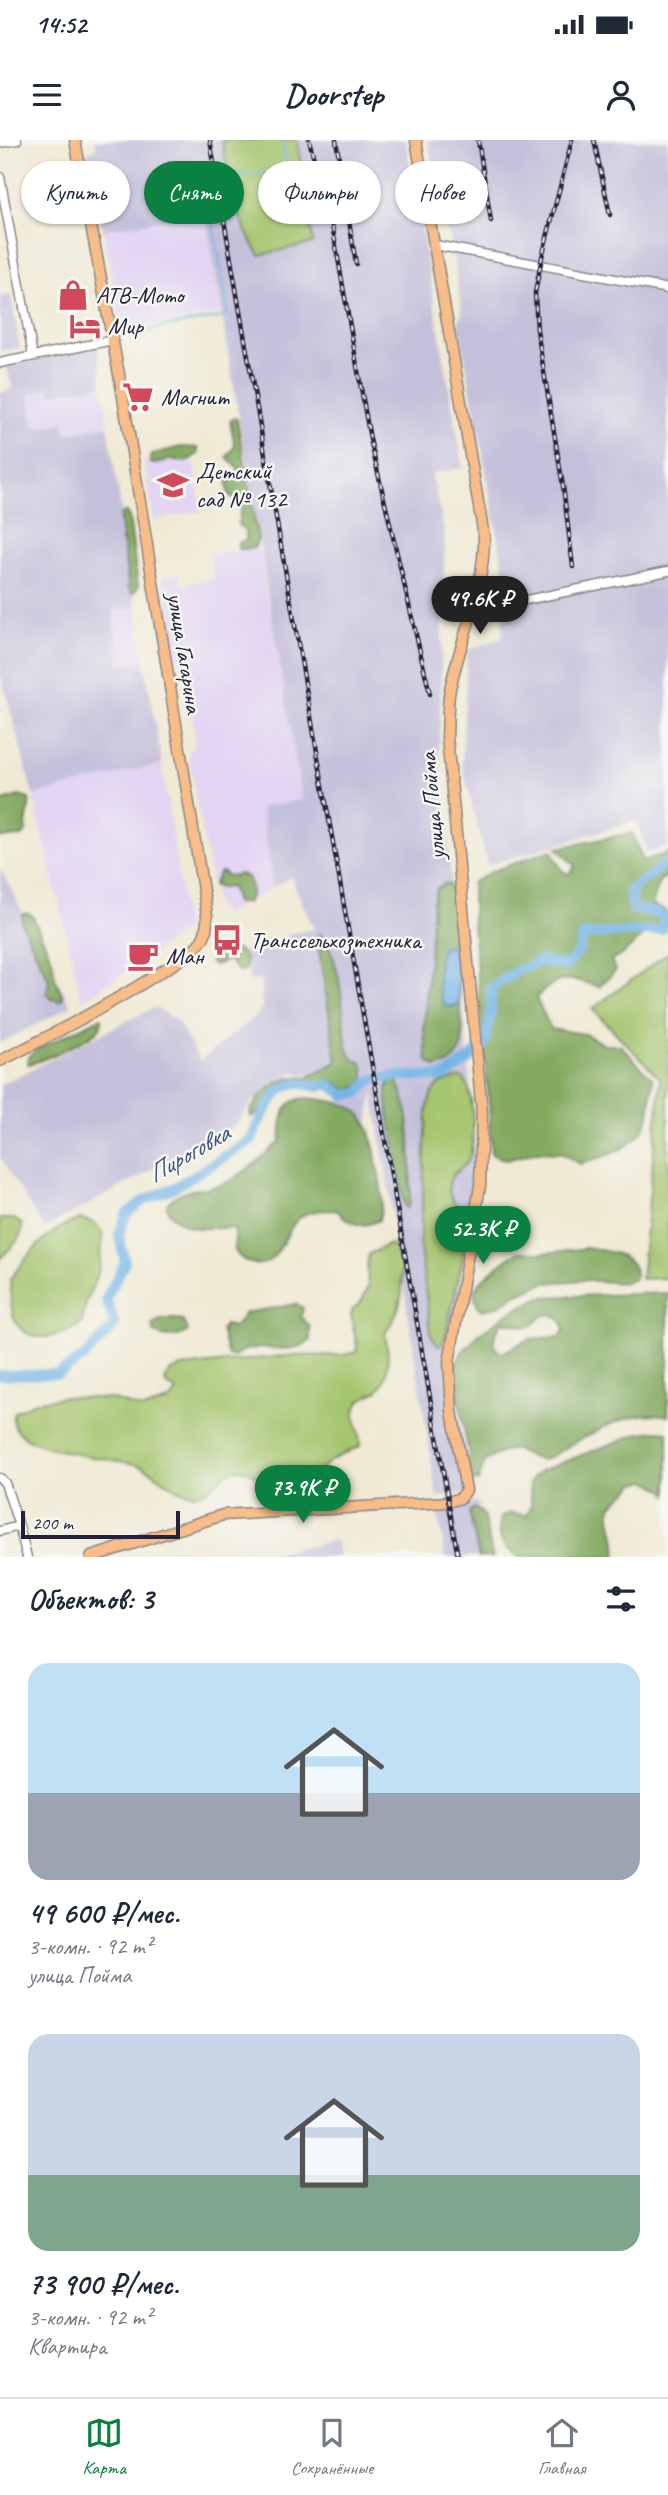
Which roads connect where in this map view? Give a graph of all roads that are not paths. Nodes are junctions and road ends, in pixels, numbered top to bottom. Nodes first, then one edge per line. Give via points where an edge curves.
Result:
1 (17, 140) edge
2 (75, 140) edge
3 (416, 140) edge
4 (0, 143) edge
5 (0, 177) edge
6 (2, 201) edge
7 (435, 245) junction
8 (668, 289) edge
9 (113, 340) junction
10 (33, 356) junction
11 (0, 363) edge
12 (668, 570) edge
13 (471, 611) junction
14 (0, 1061) edge
15 (0, 1478) edge
16 (19, 1526) junction
17 (0, 1531) edge
18 (27, 1557) edge
19 (90, 1557) edge

1 - 4 street
2 - 9 main road, улица Гагарина
3 - 7 main road, улица Пойма
5 - 6 street
6 - 10 street
7 - 8 street
7 - 13 main road, улица Пойма via 484,536
9 - 10 street
9 - 14 main road, улица Гагарина via 207,925 194,949 166,969
10 - 11 street
12 - 13 street
13 - 19 main road, улица Пойма via 449,693 447,737 482,1112 480,1186 449,1362 466,1493 452,1501 223,1515
15 - 16 street
16 - 17 street
16 - 18 street

